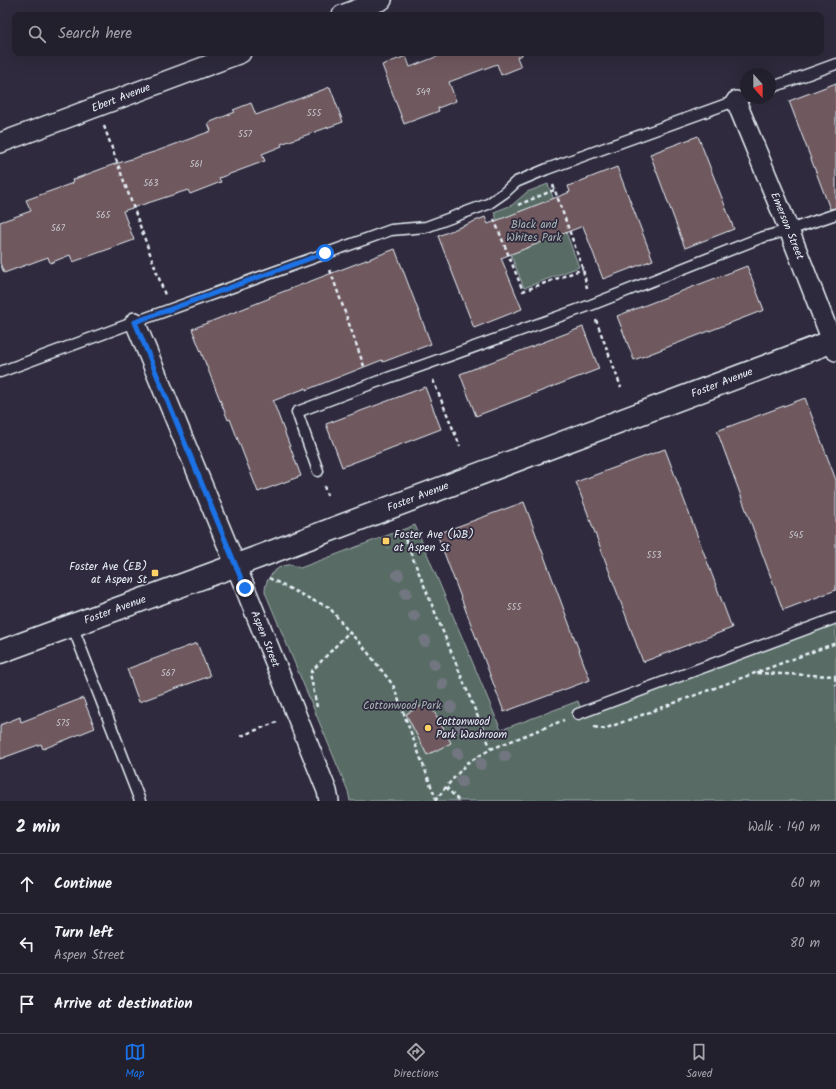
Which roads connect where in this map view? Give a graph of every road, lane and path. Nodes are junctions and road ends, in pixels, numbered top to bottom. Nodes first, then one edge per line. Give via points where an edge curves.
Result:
1 (382, 0) edge
2 (350, 12) edge
3 (233, 56) edge
4 (836, 64) edge
5 (776, 86) edge
6 (740, 99) edge
7 (743, 104) edge
8 (104, 125) dead end
9 (0, 143) edge
10 (547, 169) junction
11 (554, 190) junction
12 (488, 204) junction
13 (513, 207) dead end
14 (836, 214) edge
15 (789, 230) junction
16 (325, 253) junction
17 (583, 269) junction
18 (167, 301) dead end
19 (591, 306) junction
20 (135, 322) junction
21 (835, 344) edge
22 (427, 365) junction
23 (0, 372) edge
24 (371, 384) junction
25 (621, 387) dead end
26 (460, 446) dead end
27 (318, 471) dead end
28 (405, 539) dead end
29 (386, 541) dead end
30 (388, 548) dead end
31 (235, 565) junction
32 (269, 578) dead end
33 (836, 618) edge
34 (72, 626) junction
35 (349, 632) junction
36 (836, 643) edge
37 (0, 652) edge
38 (754, 673) junction
39 (836, 676) edge
40 (836, 685) edge
41 (318, 707) dead end
42 (578, 714) junction
43 (283, 720) dead end
44 (241, 736) dead end
45 (491, 749) junction
46 (446, 787) junction
47 (436, 800) edge
48 (140, 801) edge
49 (329, 801) edge
50 (459, 801) edge

1 - 2 street
3 - 9 street, Ebert Avenue
4 - 5 lane
6 - 10 lane
7 - 15 street, Emerson Street
8 - 18 path
10 - 11 path
10 - 12 lane via 516,182
11 - 13 path
11 - 17 path
12 - 16 lane via 426,227 391,230
12 - 17 path via 523,291
14 - 15 lane
15 - 19 lane via 760,238
15 - 21 street, Emerson Street
16 - 20 lane
16 - 24 path
17 - 19 path
19 - 22 lane
19 - 25 path
20 - 23 lane
20 - 31 street, Aspen Street
21 - 31 street, Foster Avenue
22 - 24 lane
22 - 26 path
24 - 27 lane via 296,412
28 - 45 path
29 - 30 path
31 - 34 street, Foster Avenue
31 - 49 street, Aspen Street
32 - 35 path via 329,607
33 - 42 lane
34 - 37 street, Foster Avenue
34 - 48 lane
35 - 41 path via 310,673
35 - 47 path via 362,644 393,685
36 - 38 path
38 - 39 path
38 - 42 path via 604,729 583,725
39 - 40 path
42 - 45 path
43 - 44 path
45 - 46 path via 467,763
46 - 47 path
46 - 50 path

